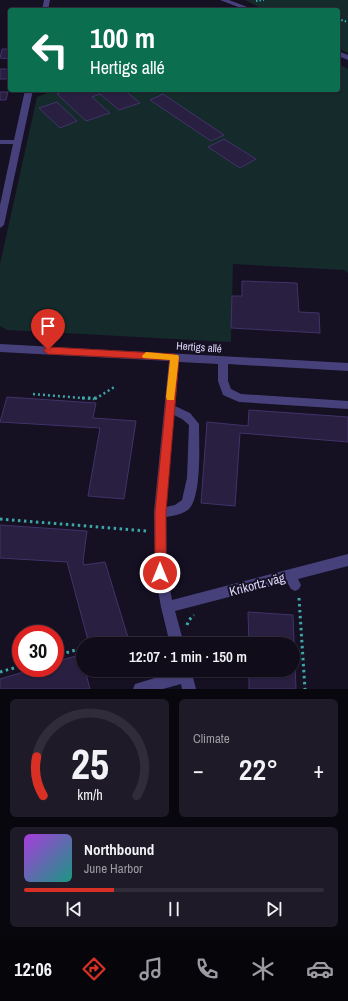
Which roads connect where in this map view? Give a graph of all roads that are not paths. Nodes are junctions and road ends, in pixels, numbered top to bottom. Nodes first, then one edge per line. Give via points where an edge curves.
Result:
1 (223, 0) edge
2 (246, 8) edge
3 (29, 92) edge
4 (0, 142) edge
5 (17, 142) junction
6 (0, 225) edge
7 (0, 348) edge
8 (174, 357) junction
9 (223, 361) junction
10 (348, 367) edge
11 (348, 405) edge
12 (169, 410) junction
13 (160, 512) junction
14 (348, 560) edge
15 (167, 608) junction
16 (175, 637) edge
17 (186, 678) edge
18 (140, 689) edge

1 - 2 street
3 - 5 street
4 - 5 street
5 - 6 street
7 - 8 street, Hertigs allé
8 - 9 street, Hertigs allé
8 - 12 street
9 - 10 street, Hertigs allé
9 - 11 street via 222,381 227,392 239,398
12 - 13 street
12 - 13 street via 183,413 194,424 192,486 187,503 172,512
13 - 15 street via 160,573
14 - 15 street, Krikortz väg via 292,580
15 - 16 street
17 - 18 street

